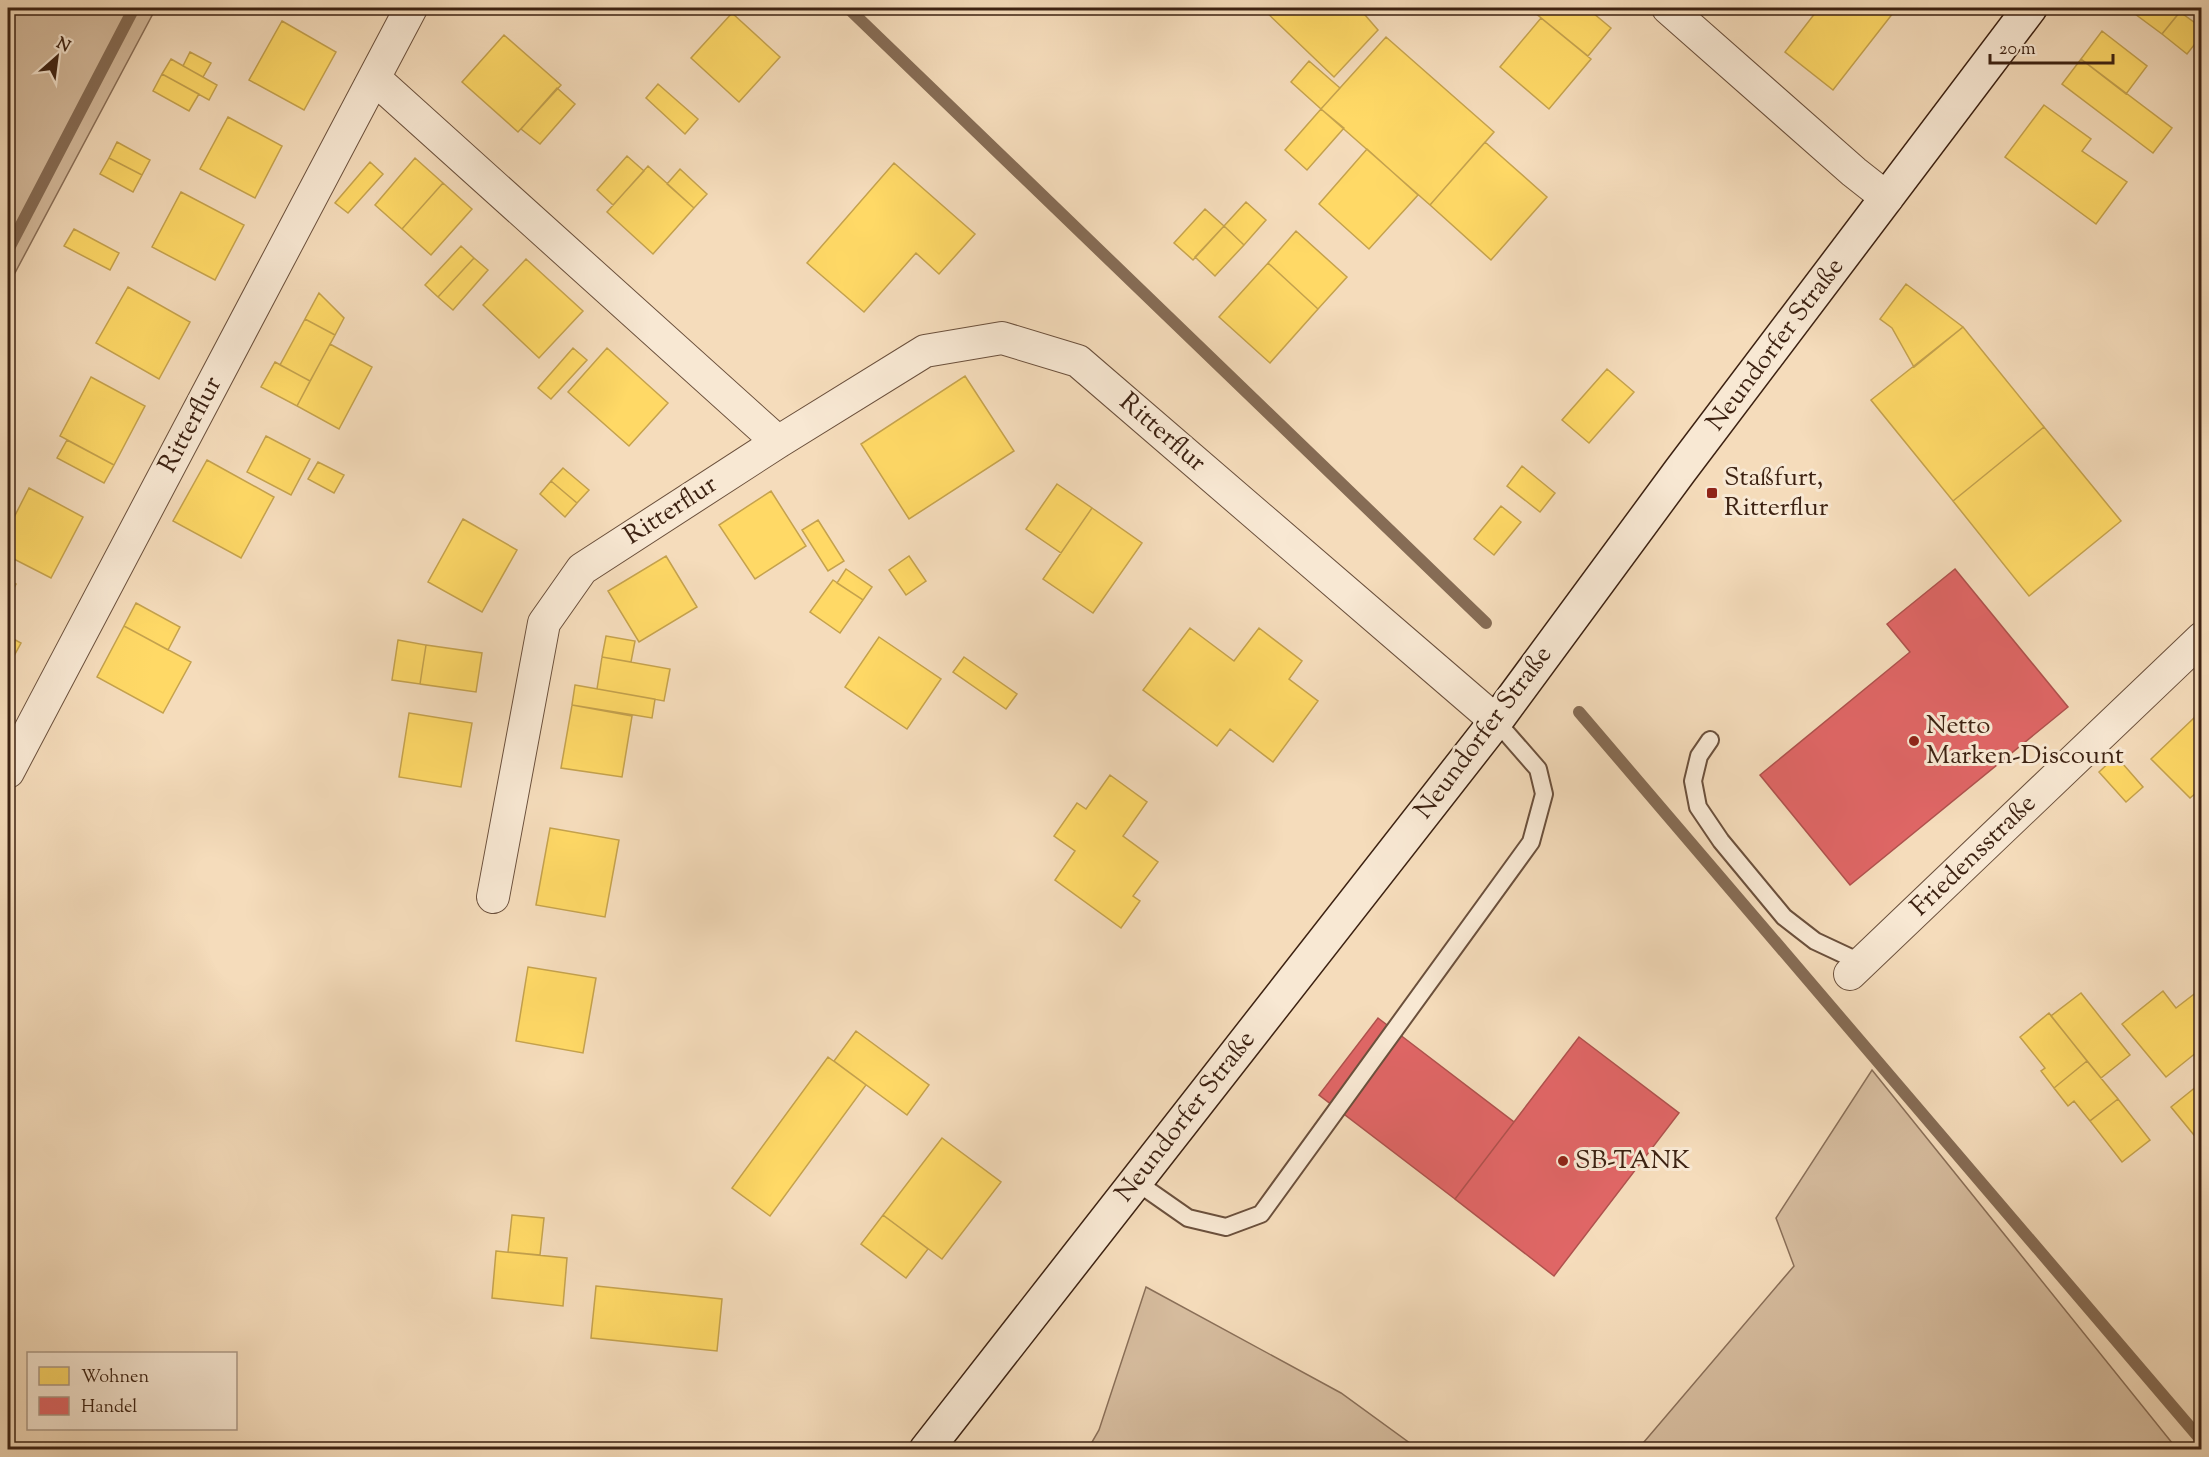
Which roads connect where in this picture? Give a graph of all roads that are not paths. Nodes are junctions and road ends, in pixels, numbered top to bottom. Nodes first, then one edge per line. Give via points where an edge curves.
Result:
1 (411, 8) edge
2 (1668, 8) edge
3 (2030, 8) edge
4 (374, 78) junction
5 (1887, 198) junction
6 (778, 441) junction
7 (2202, 638) edge
8 (1496, 721) junction
9 (1710, 740) dead end
10 (8, 772) edge
11 (493, 897) dead end
12 (1856, 969) joint
13 (1135, 1181) junction
14 (926, 1449) edge

1 - 4 street, Ritterflur
2 - 5 street
3 - 5 main road, Neundorfer Straße
4 - 6 street
4 - 10 street, Ritterflur
5 - 8 main road, Neundorfer Straße
6 - 8 street, Ritterflur via 925,351 1002,338 1078,361
6 - 11 street, Ritterflur via 582,569 544,623
7 - 12 street, Friedensstraße
8 - 13 main road, Neundorfer Straße
8 - 13 lane via 1538,769 1544,795 1531,842 1261,1214 1226,1227 1188,1218
9 - 12 lane via 1699,756 1693,781 1698,807 1784,917
13 - 14 main road, Neundorfer Straße

